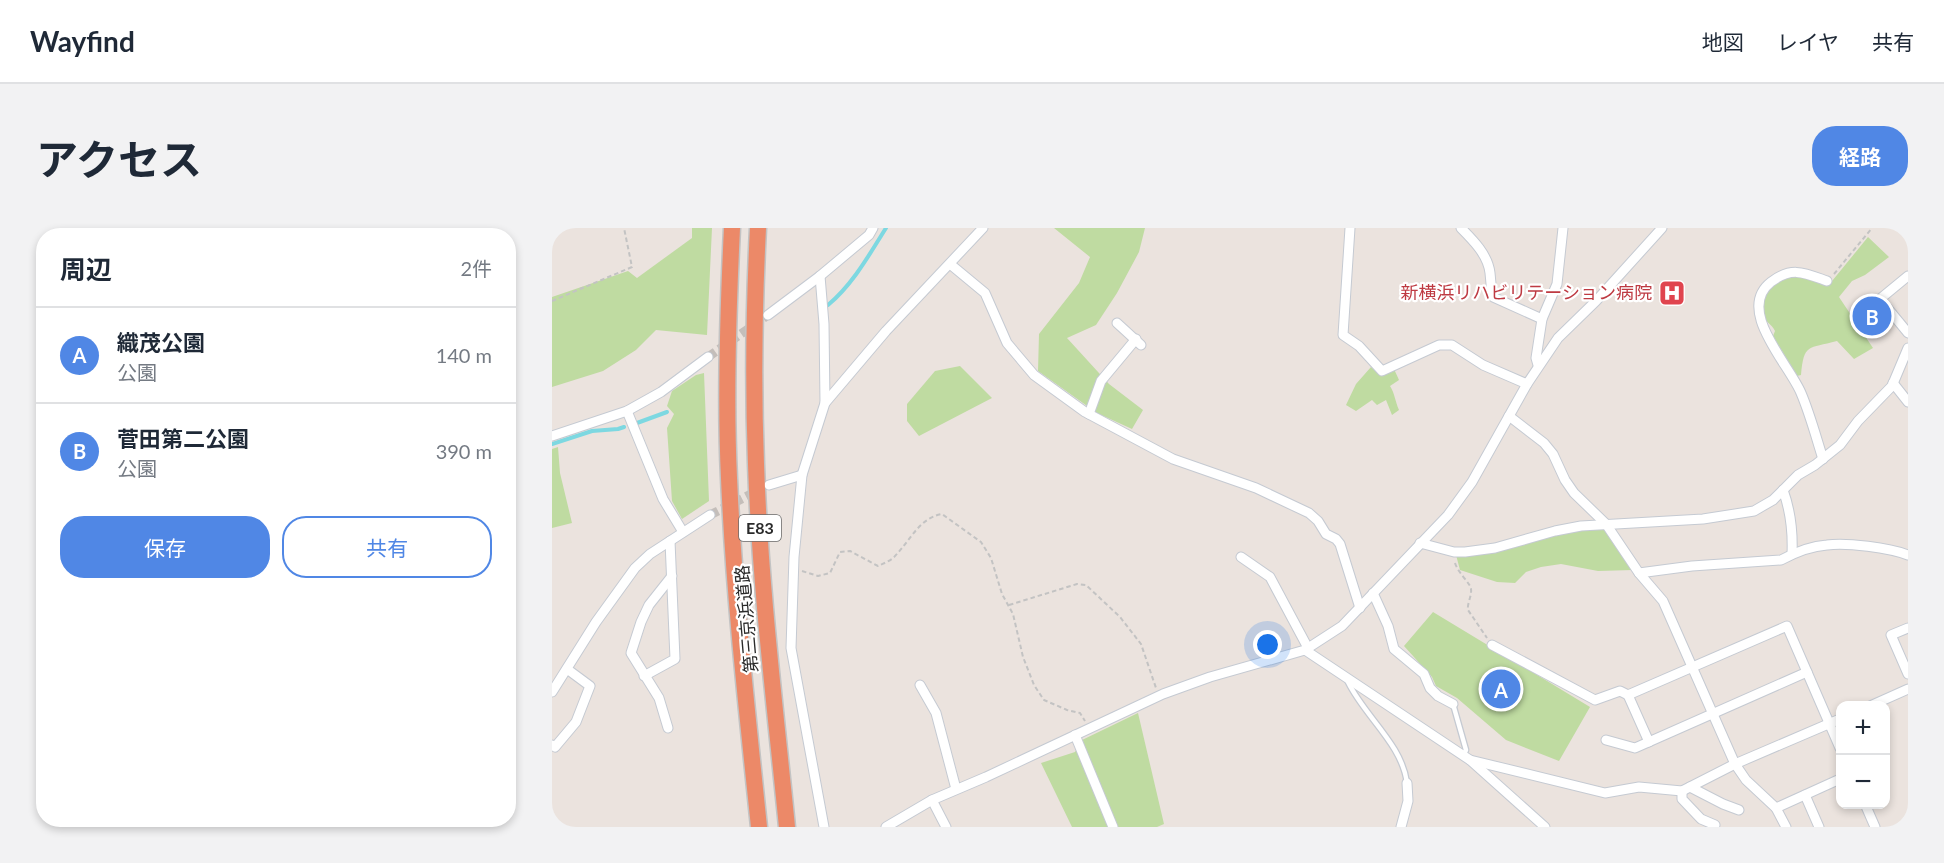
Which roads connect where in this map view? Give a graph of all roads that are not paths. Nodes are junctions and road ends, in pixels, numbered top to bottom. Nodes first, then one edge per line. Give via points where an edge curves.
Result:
1 (732, 228) edge
2 (758, 228) edge
3 (873, 228) edge
4 (983, 228) edge
5 (1350, 228) edge
6 (1461, 228) edge
7 (1563, 228) edge
8 (1662, 228) edge
9 (950, 264) junction
10 (820, 276) junction
11 (1908, 276) edge
12 (1827, 281) road end
13 (768, 315) tunnel mouth
14 (1542, 319) junction
15 (1117, 323) dead end
16 (1908, 333) edge
17 (1908, 348) edge
18 (708, 357) tunnel mouth
19 (1538, 365) junction
20 (1893, 383) junction
21 (1527, 384) junction
22 (1908, 402) edge
23 (825, 403) junction
24 (627, 411) junction
25 (1089, 414) junction
26 (1509, 416) junction
27 (552, 436) edge
28 (1823, 459) junction
29 (802, 475) junction
30 (769, 485) tunnel mouth
31 (1783, 490) junction
32 (710, 515) tunnel mouth
33 (1606, 524) junction
34 (683, 532) junction
35 (670, 541) junction
36 (1420, 543) junction
37 (1792, 554) junction
38 (1908, 555) edge
39 (1240, 556) dead end
40 (1639, 573) junction
41 (672, 576) junction
42 (1373, 594) junction
43 (1360, 608) junction
44 (1908, 628) edge
45 (1492, 645) road end
46 (1306, 649) junction
47 (1692, 667) junction
48 (567, 669) junction
49 (1807, 672) junction
50 (1908, 674) edge
51 (644, 676) junction
52 (1347, 680) junction
53 (920, 685) dead end
54 (1908, 689) edge
55 (552, 692) edge
56 (1628, 695) junction
57 (1880, 701) edge
58 (1453, 704) joint
59 (1713, 714) junction
60 (1836, 721) edge
61 (1830, 723) junction
62 (668, 728) dead end
63 (1075, 735) junction
64 (1836, 738) edge
65 (1606, 740) dead end
66 (1649, 742) junction
67 (552, 745) edge
68 (1466, 758) junction
69 (1735, 764) junction
70 (1836, 781) edge
71 (1407, 783) joint
72 (956, 789) junction
73 (1686, 789) junction
74 (1805, 795) junction
75 (932, 800) junction
76 (1776, 808) junction
77 (1867, 809) edge
78 (1739, 810) dead end
79 (900, 823) edge
80 (1715, 825) dead end
81 (759, 827) edge
82 (787, 827) edge
83 (824, 827) edge
84 (886, 827) edge
85 (946, 827) edge
86 (1113, 827) edge
87 (1401, 827) edge
88 (1545, 827) edge
89 (1786, 827) edge
90 (1819, 827) edge
91 (1875, 827) edge

1 - 81 highway, 第三京浜道路 / E83 via 727,317 729,477 737,613
2 - 82 highway, 第三京浜道路 / E83 via 754,310 756,465 766,618
3 - 10 street
4 - 9 street
5 - 21 street via 1343,335 1382,371 1439,345 1452,345
6 - 14 street via 1480,249 1490,271 1493,297
7 - 14 street via 1557,284
8 - 19 street via 1558,338
9 - 23 street
9 - 25 street via 985,293 1007,343 1034,375
10 - 13 street
10 - 23 street
11 - 16 street via 1880,298
12 - 28 street via 1793,270 1779,276 1760,296 1759,313 1763,328 1801,391
14 - 19 street
15 - 25 street via 1138,342 1101,381
17 - 20 street
18 - 24 street via 661,392
19 - 21 street
20 - 22 street
20 - 28 street via 1840,445
21 - 26 street
23 - 29 street
24 - 27 street
24 - 34 street via 663,499
25 - 43 street via 1173,459 1256,488 1309,513 1340,544
26 - 33 street via 1544,443 1574,493
26 - 36 street via 1472,482 1448,515
28 - 31 street
29 - 30 street
29 - 83 street via 791,648
31 - 33 street via 1754,511 1736,515
31 - 37 street via 1790,510
32 - 34 street
33 - 36 street via 1555,531 1494,548 1454,552
33 - 40 street
34 - 35 street
35 - 41 street
35 - 48 street via 635,568
36 - 42 street
37 - 38 street via 1827,544 1882,548
37 - 40 street via 1781,560
39 - 46 street via 1270,577
40 - 47 street via 1663,601
41 - 51 street via 649,605 631,653
41 - 51 street via 675,658
42 - 43 street
42 - 58 street via 1394,648 1424,675 1438,696
43 - 46 street via 1342,626
44 - 50 street via 1891,635
45 - 56 street via 1595,700 1620,691
46 - 52 street
46 - 63 street via 1210,677
47 - 49 street via 1787,626
47 - 56 street
47 - 59 street
48 - 55 street
48 - 67 street via 590,686 576,722 555,747
49 - 59 street
49 - 61 street
51 - 62 street via 659,698
52 - 68 street
52 - 71 lane via 1357,700 1397,753
53 - 72 street via 936,713
54 - 57 street
56 - 66 street
58 - 68 lane
59 - 66 street
59 - 69 street
60 - 61 street
61 - 64 street
61 - 69 street
63 - 72 street
63 - 86 street
65 - 66 street via 1635,748
68 - 73 street via 1605,793 1639,788
68 - 88 street
69 - 73 street
69 - 76 street
70 - 74 street
71 - 87 street via 1408,801
72 - 75 street
73 - 78 street
73 - 80 street via 1682,799 1695,814
74 - 76 street
74 - 90 street
75 - 79 street
75 - 85 street
76 - 89 street
77 - 91 street
79 - 84 street

